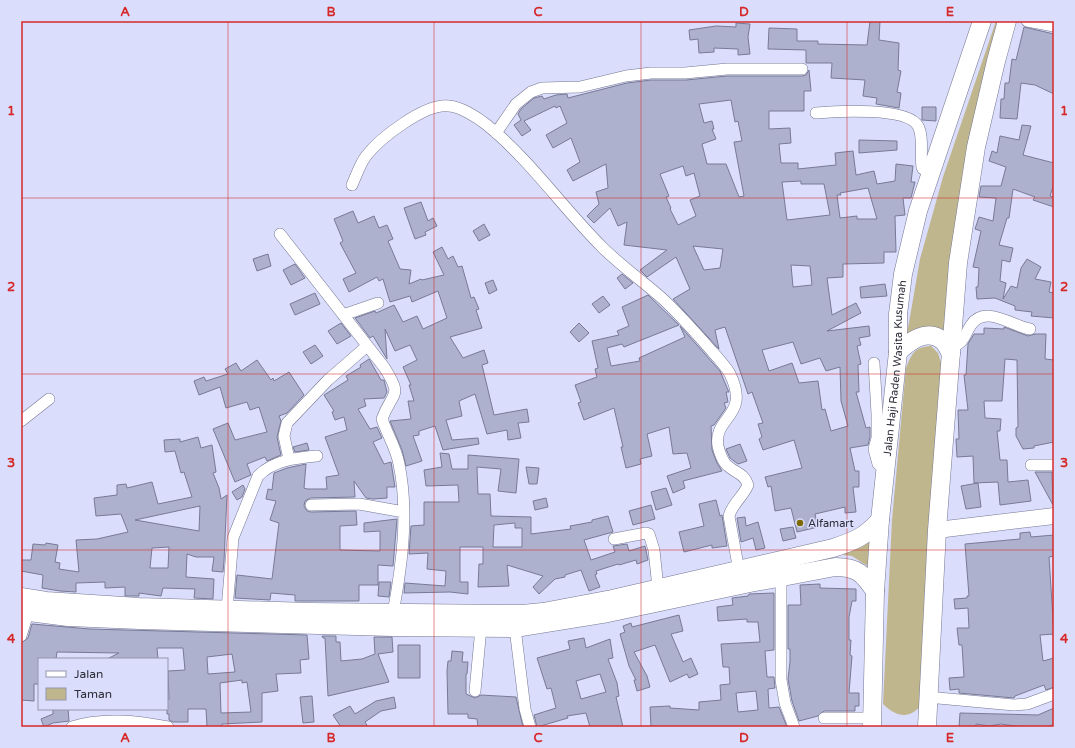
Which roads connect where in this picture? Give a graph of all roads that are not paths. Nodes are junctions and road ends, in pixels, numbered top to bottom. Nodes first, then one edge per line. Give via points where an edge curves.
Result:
1 (982, 21) edge
2 (1007, 21) edge
3 (1027, 21) edge
4 (1054, 26) edge
5 (802, 69) dead end
6 (816, 113) dead end
7 (496, 133) junction
8 (932, 173) junction
9 (352, 185) dead end
10 (280, 234) dead end
11 (378, 303) dead end
12 (343, 315) junction
13 (1030, 329) dead end
14 (367, 346) junction
15 (951, 351) junction
16 (898, 352) junction
17 (874, 362) dead end
18 (49, 399) dead end
19 (21, 421) edge
20 (317, 456) dead end
21 (288, 459) junction
22 (1031, 465) dead end
23 (1054, 465) edge
24 (886, 469) junction
25 (311, 505) dead end
26 (404, 512) junction
27 (1054, 516) edge
28 (880, 520) junction
29 (938, 530) junction
30 (614, 539) dead end
31 (739, 571) junction
32 (780, 576) junction
33 (668, 591) junction
34 (875, 591) junction
35 (24, 607) edge
36 (226, 609) junction
37 (393, 613) junction
38 (310, 618) junction
39 (481, 628) junction
40 (515, 628) junction
41 (21, 636) edge
42 (475, 691) dead end
43 (1054, 694) edge
44 (927, 696) junction
45 (824, 718) dead end
46 (872, 723) edge
47 (72, 727) edge
48 (168, 727) edge
49 (530, 727) edge
50 (794, 727) edge
51 (927, 727) edge

1 - 8 highway, Jalan Haji Raden Wasita Kusumah
2 - 15 highway via 985,106 968,195 958,263
3 - 4 street
5 - 7 street via 727,68 685,73 651,73 580,87 542,88 531,92 516,104
6 - 8 street via 883,112 910,119 918,126 920,133 923,169
7 - 9 street via 469,114 450,106 440,106 411,119 384,138 366,156
7 - 31 street via 602,246 664,300 729,372 736,389 737,402 730,417 720,428 717,438 725,463 746,478 748,485 728,516
8 - 16 highway, Jalan Haji Raden Wasita Kusumah via 918,211 903,274 898,314
10 - 12 street
11 - 12 street
12 - 14 street
13 - 15 street via 1000,318 986,316 977,319 962,342
14 - 21 street via 328,380 287,422 284,436
14 - 26 street via 384,367 396,388 396,394 382,419 400,465
15 - 16 highway via 943,341 924,336 911,341
15 - 29 highway
16 - 24 highway, Jalan Haji Raden Wasita Kusumah
17 - 24 street via 877,414 874,449 878,464
18 - 19 street
20 - 21 street
21 - 36 street via 263,470 254,483 233,538
22 - 23 street
24 - 28 highway, Jalan Haji Raden Wasita Kusumah
25 - 26 street via 359,504
26 - 37 street via 399,581
27 - 29 main road
28 - 31 highway via 870,532 851,542
28 - 34 highway, Jalan Haji Raden Wasita Kusumah
29 - 44 highway
30 - 33 street via 649,534
31 - 33 highway
32 - 33 highway
32 - 34 highway via 847,567 862,573
32 - 50 street via 781,680 785,703
33 - 37 highway via 542,612 490,615
33 - 40 highway via 601,615
34 - 46 highway, Jalan Haji Raden Wasita Kusumah
35 - 36 highway via 66,603
35 - 38 highway via 68,617
35 - 41 street
36 - 38 highway
37 - 38 highway
38 - 39 highway
39 - 40 highway
39 - 42 street
40 - 49 street via 525,709
43 - 44 street via 1027,704 1014,705
44 - 51 highway
45 - 46 street
47 - 48 street via 120,721

